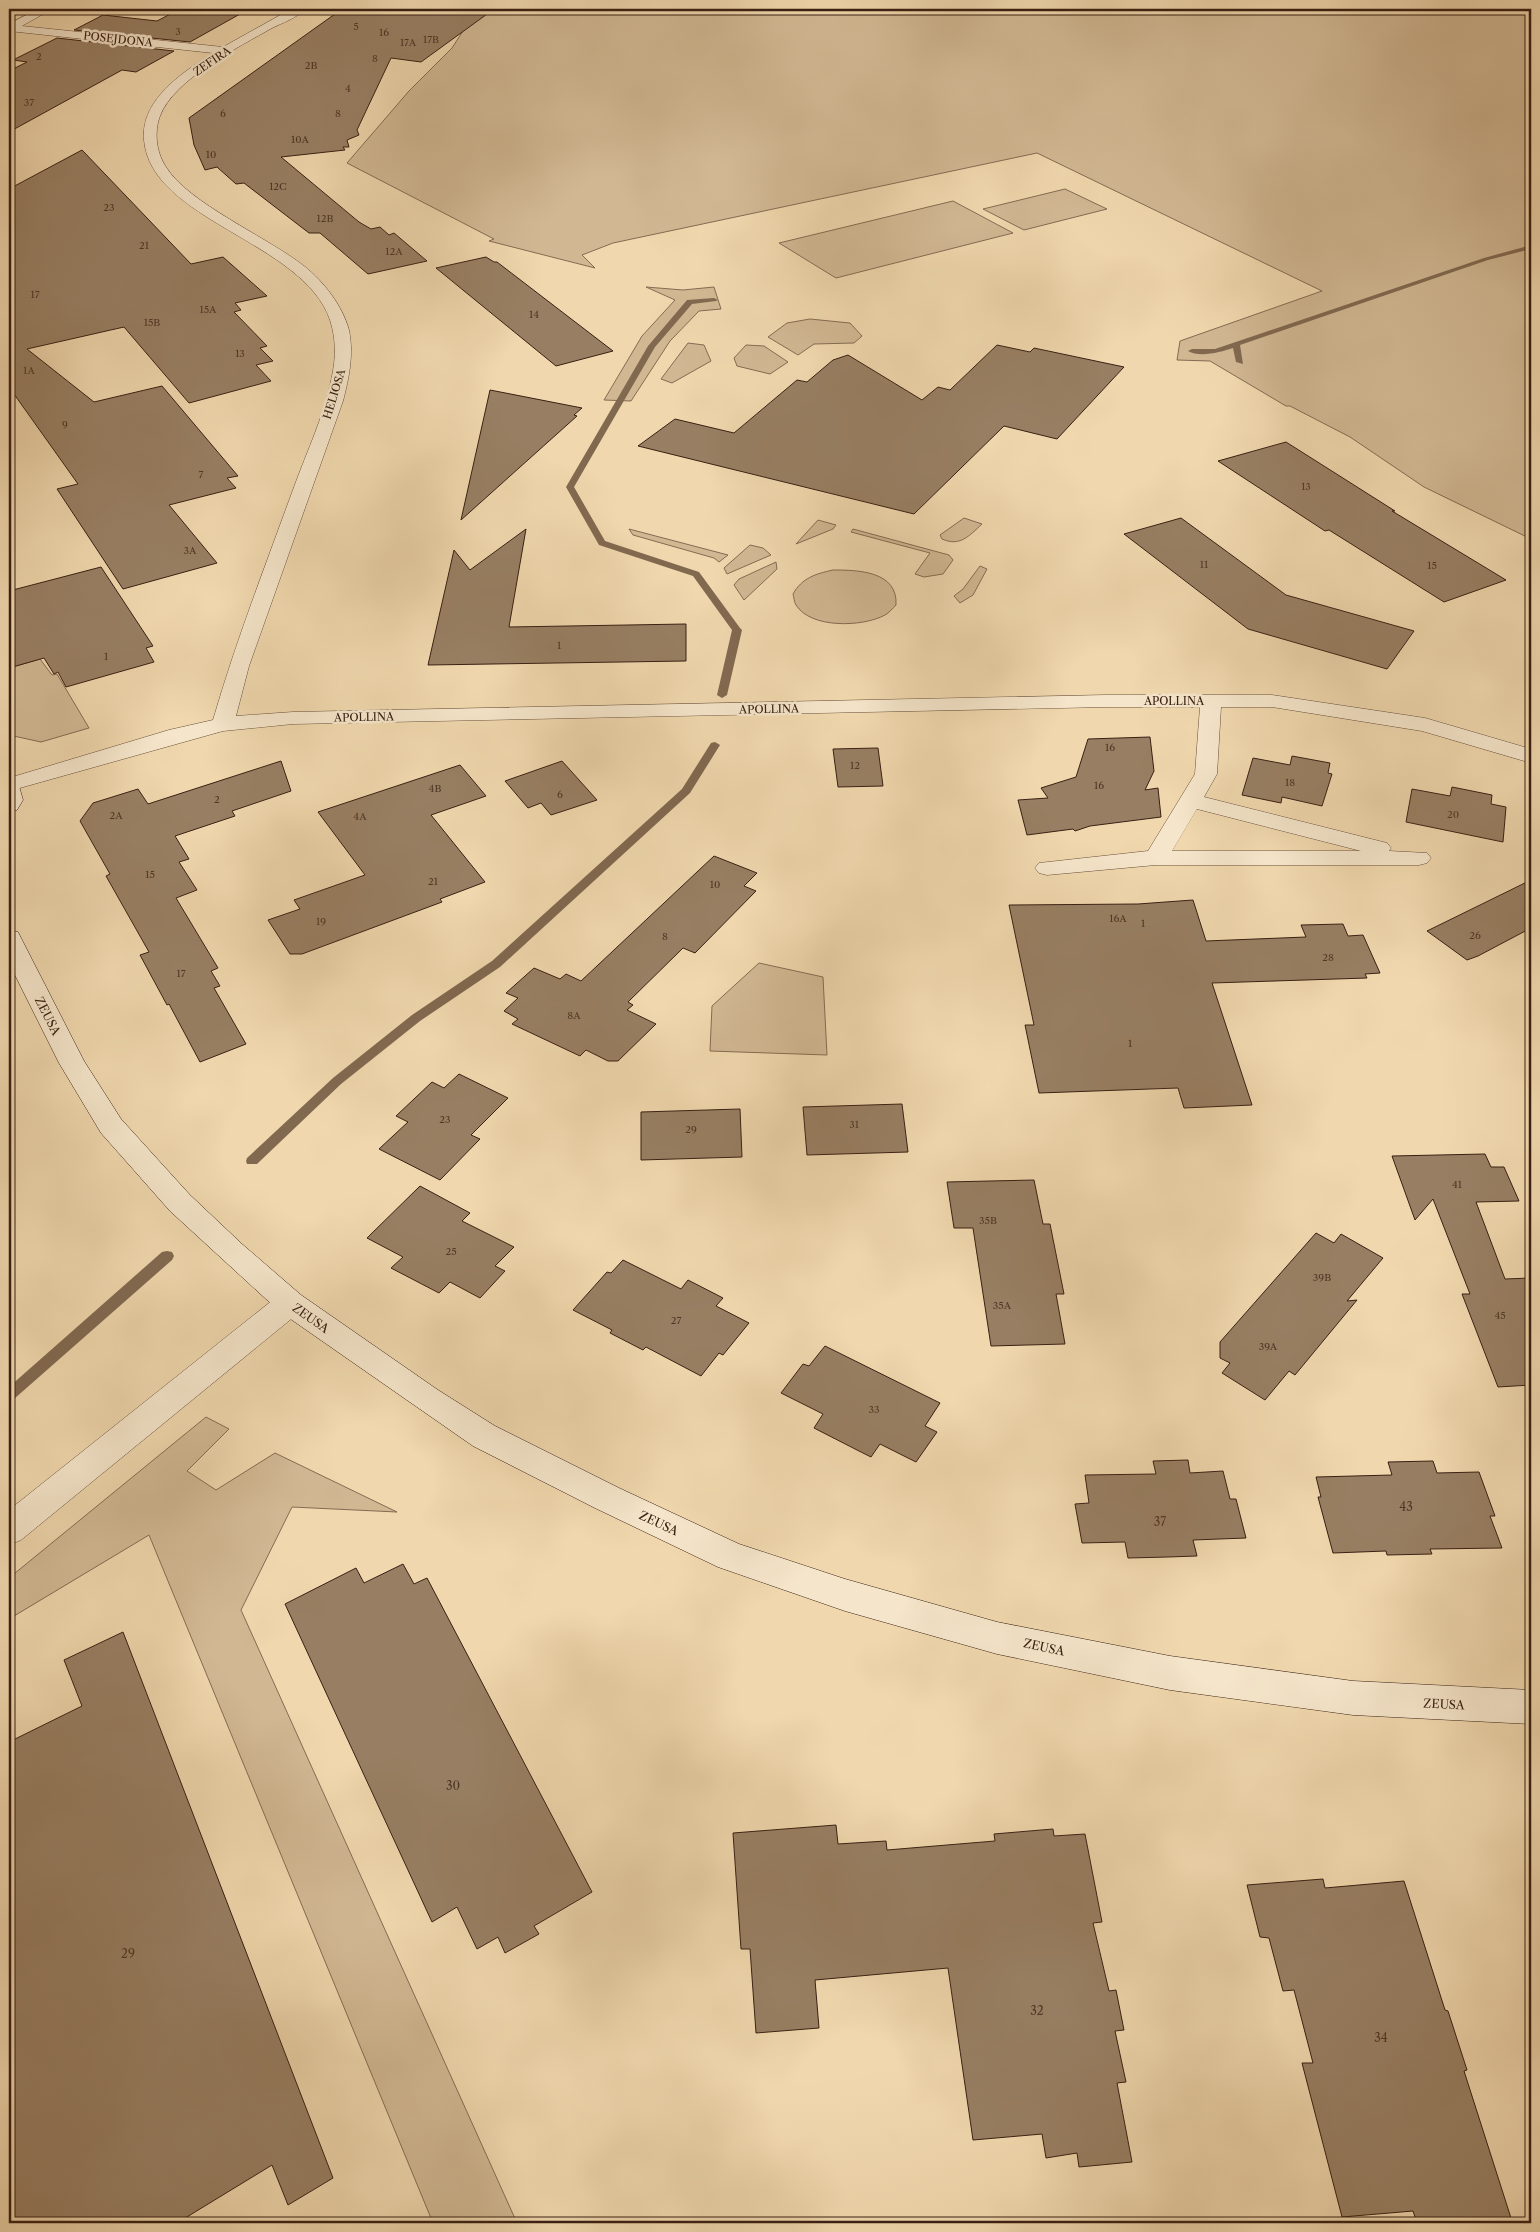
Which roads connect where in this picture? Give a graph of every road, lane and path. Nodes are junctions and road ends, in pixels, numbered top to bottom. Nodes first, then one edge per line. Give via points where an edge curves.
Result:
1 (46, 9) edge
2 (299, 9) edge
3 (9, 28) edge
4 (226, 51) junction
5 (148, 135) joint
6 (1211, 701) junction
7 (223, 724) junction
8 (1531, 756) edge
9 (9, 791) edge
10 (1190, 800) junction
11 (1156, 858) junction
12 (1047, 868) dead end
13 (9, 938) edge
14 (290, 1303) junction
15 (9, 1530) edge
16 (1531, 1707) edge

1 - 3 street
2 - 4 street, ZEFIRA
3 - 4 street, POSEJDONA
4 - 5 street, ZEFIRA via 166,96 157,108
5 - 7 street, HELIOSA via 166,177 191,200 291,264 326,297 344,345 342,377 238,666
6 - 7 street, APOLLINA via 292,718
6 - 8 street, APOLLINA via 1272,701 1425,725
6 - 10 street via 1206,774
7 - 9 street, APOLLINA via 178,735
10 - 11 street
10 - 11 street via 1419,858
11 - 12 street
13 - 14 street, ZEUSA via 72,1063 111,1126 180,1203
14 - 15 street
14 - 16 street, ZEUSA via 484,1436 730,1556 845,1596 997,1638 1170,1673 1353,1698

